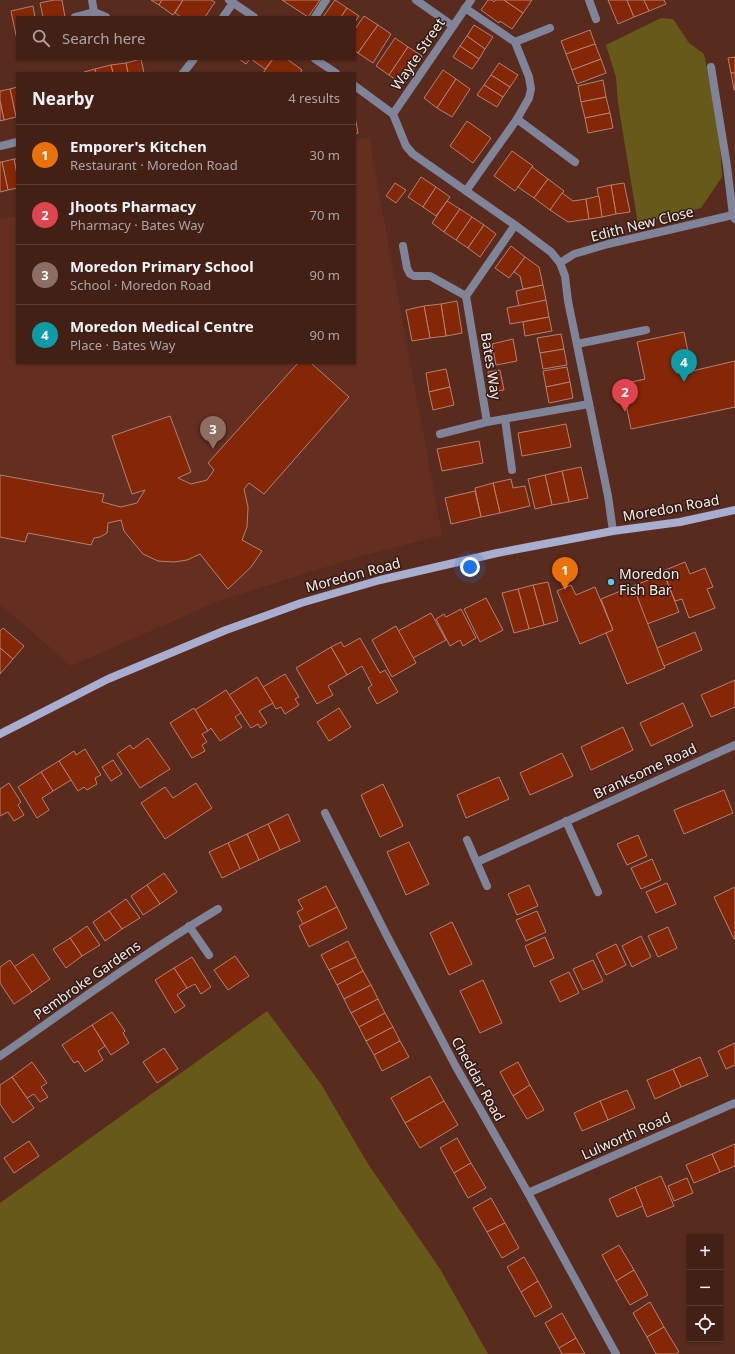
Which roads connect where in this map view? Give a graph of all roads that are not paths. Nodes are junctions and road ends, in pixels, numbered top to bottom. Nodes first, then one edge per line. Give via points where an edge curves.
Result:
1 (92, 0) edge
2 (326, 0) edge
3 (416, 0) edge
4 (471, 0) edge
5 (589, 0) edge
6 (231, 1) edge
7 (465, 8) junction
8 (94, 12) junction
9 (79, 16) edge
10 (104, 16) edge
11 (224, 16) edge
12 (253, 16) edge
13 (315, 16) edge
14 (596, 19) dead end
15 (453, 26) junction
16 (550, 28) dead end
17 (515, 42) junction
18 (193, 60) edge
19 (316, 60) edge
20 (711, 67) dead end
21 (184, 72) edge
22 (334, 72) edge
23 (356, 87) edge
24 (393, 114) junction
25 (517, 119) junction
26 (16, 142) edge
27 (0, 146) edge
28 (575, 162) dead end
29 (466, 191) junction
30 (734, 217) edge
31 (515, 225) junction
32 (403, 246) dead end
33 (560, 263) junction
34 (466, 296) junction
35 (646, 330) dead end
36 (577, 344) junction
37 (589, 404) junction
38 (505, 419) junction
39 (487, 422) junction
40 (440, 434) dead end
41 (512, 470) dead end
42 (735, 510) edge
43 (613, 531) junction
44 (0, 734) edge
45 (735, 745) edge
46 (325, 813) dead end
47 (566, 821) junction
48 (467, 840) dead end
49 (477, 862) junction
50 (487, 886) dead end
51 (598, 892) dead end
52 (218, 909) dead end
53 (189, 926) junction
54 (209, 955) dead end
55 (0, 1056) edge
56 (735, 1103) edge
57 (528, 1193) junction
58 (616, 1354) edge

1 - 8 street
2 - 13 street
3 - 15 street
4 - 7 street, Wayte Street
5 - 14 street
6 - 11 street
6 - 12 street
7 - 15 street, Wayte Street
7 - 17 street
8 - 9 street
8 - 10 street
15 - 24 street, Wayte Street
16 - 17 street
17 - 25 street via 531,89
18 - 21 street
19 - 22 street
20 - 30 street
23 - 24 street
24 - 29 street via 406,146 413,154
25 - 28 street
25 - 29 street
26 - 27 street
29 - 31 street
30 - 33 street, Edith New Close via 608,244 574,254
31 - 33 street via 551,252
31 - 34 street
32 - 34 street via 410,274 430,276
33 - 36 street
34 - 39 street, Bates Way
35 - 36 street
36 - 37 street
37 - 38 street, Bates Way
37 - 43 street
38 - 39 street, Bates Way
38 - 41 street
39 - 40 street
42 - 43 street, Moredon Road via 647,528
43 - 44 street, Moredon Road via 421,570 301,603 226,630 108,679
45 - 47 street, Branksome Road
46 - 57 street, Cheddar Road via 426,1011
47 - 49 street, Branksome Road
47 - 51 street
48 - 49 street
49 - 50 street
52 - 53 street, Pembroke Gardens
53 - 54 street
53 - 55 street, Pembroke Gardens
56 - 57 street, Lulworth Road
57 - 58 street, Cheddar Road

